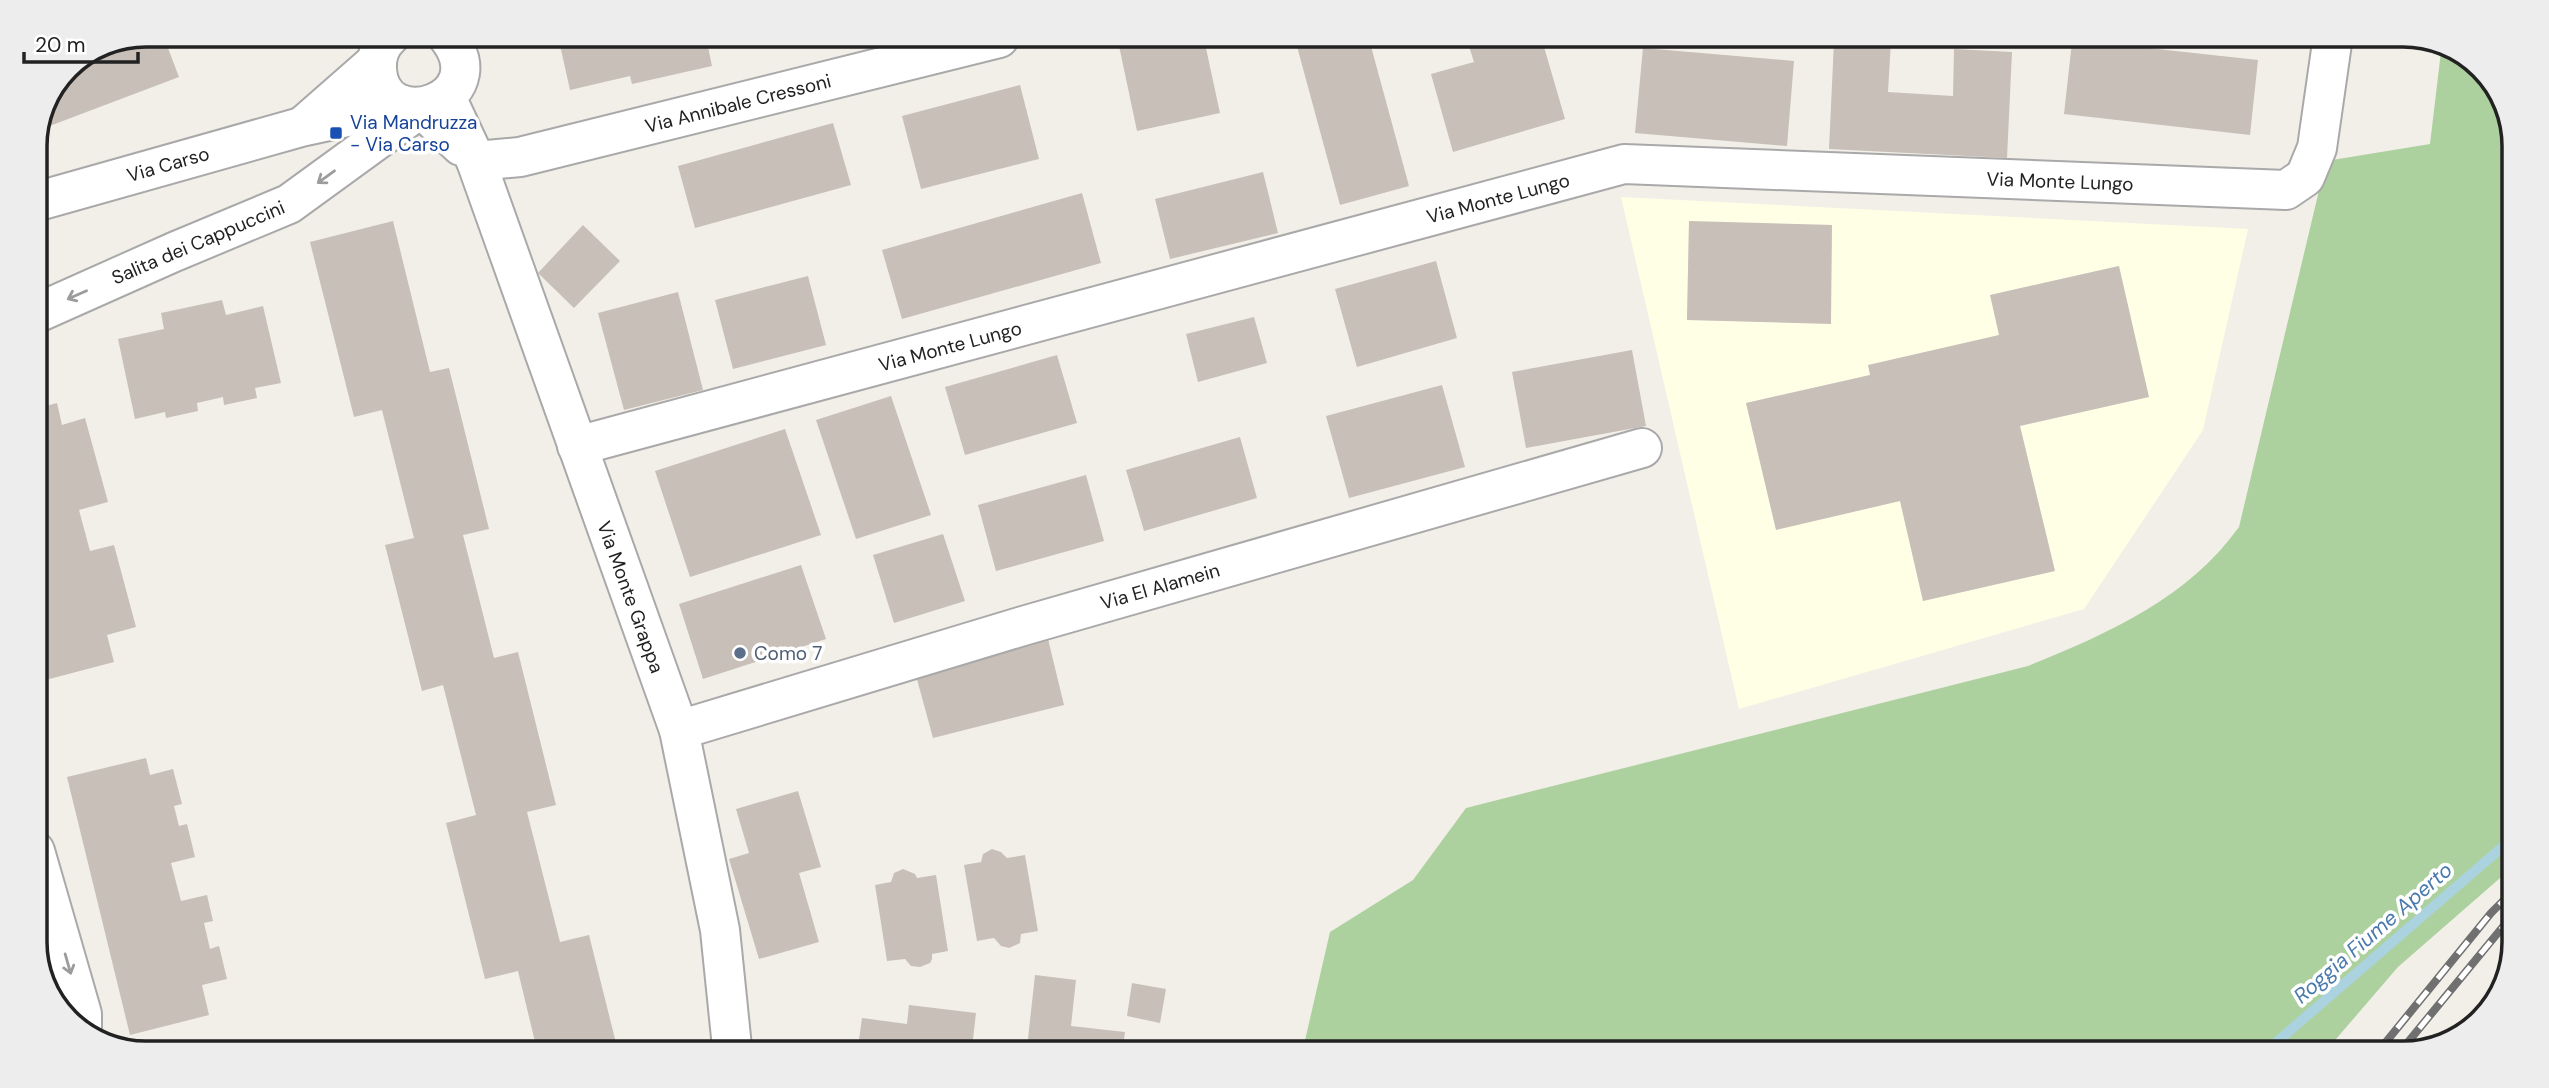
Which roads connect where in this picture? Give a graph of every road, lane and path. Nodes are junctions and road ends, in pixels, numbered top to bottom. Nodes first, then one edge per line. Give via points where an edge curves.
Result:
1 (454, 47) edge
2 (963, 47) edge
3 (2331, 47) edge
4 (383, 49) edge
5 (423, 104) junction
6 (301, 127) junction
7 (476, 161) junction
8 (47, 199) edge
9 (47, 309) edge
10 (577, 446) junction
11 (1642, 448) dead end
12 (679, 730) junction
13 (47, 893) edge
14 (82, 1016) edge
15 (731, 1041) edge

1 - 5 street via 460,72 455,86
2 - 7 street, Via Annibale Cressoni via 520,157
3 - 10 street, Via Monte Lungo via 2317,148 2305,177 2286,190 1624,164
4 - 5 street via 377,80 387,94
4 - 6 street, Via Carso
5 - 6 street, Via Carso
5 - 7 street
5 -> 9 street, Salita dei Cappuccini via 289,204
6 - 8 street, Via Carso
7 - 10 street, Via Monte Grappa
10 - 12 street, Via Monte Grappa
11 - 12 street, Via El Alamein
12 - 15 street, Via Monte Grappa via 720,930
13 -> 14 street

